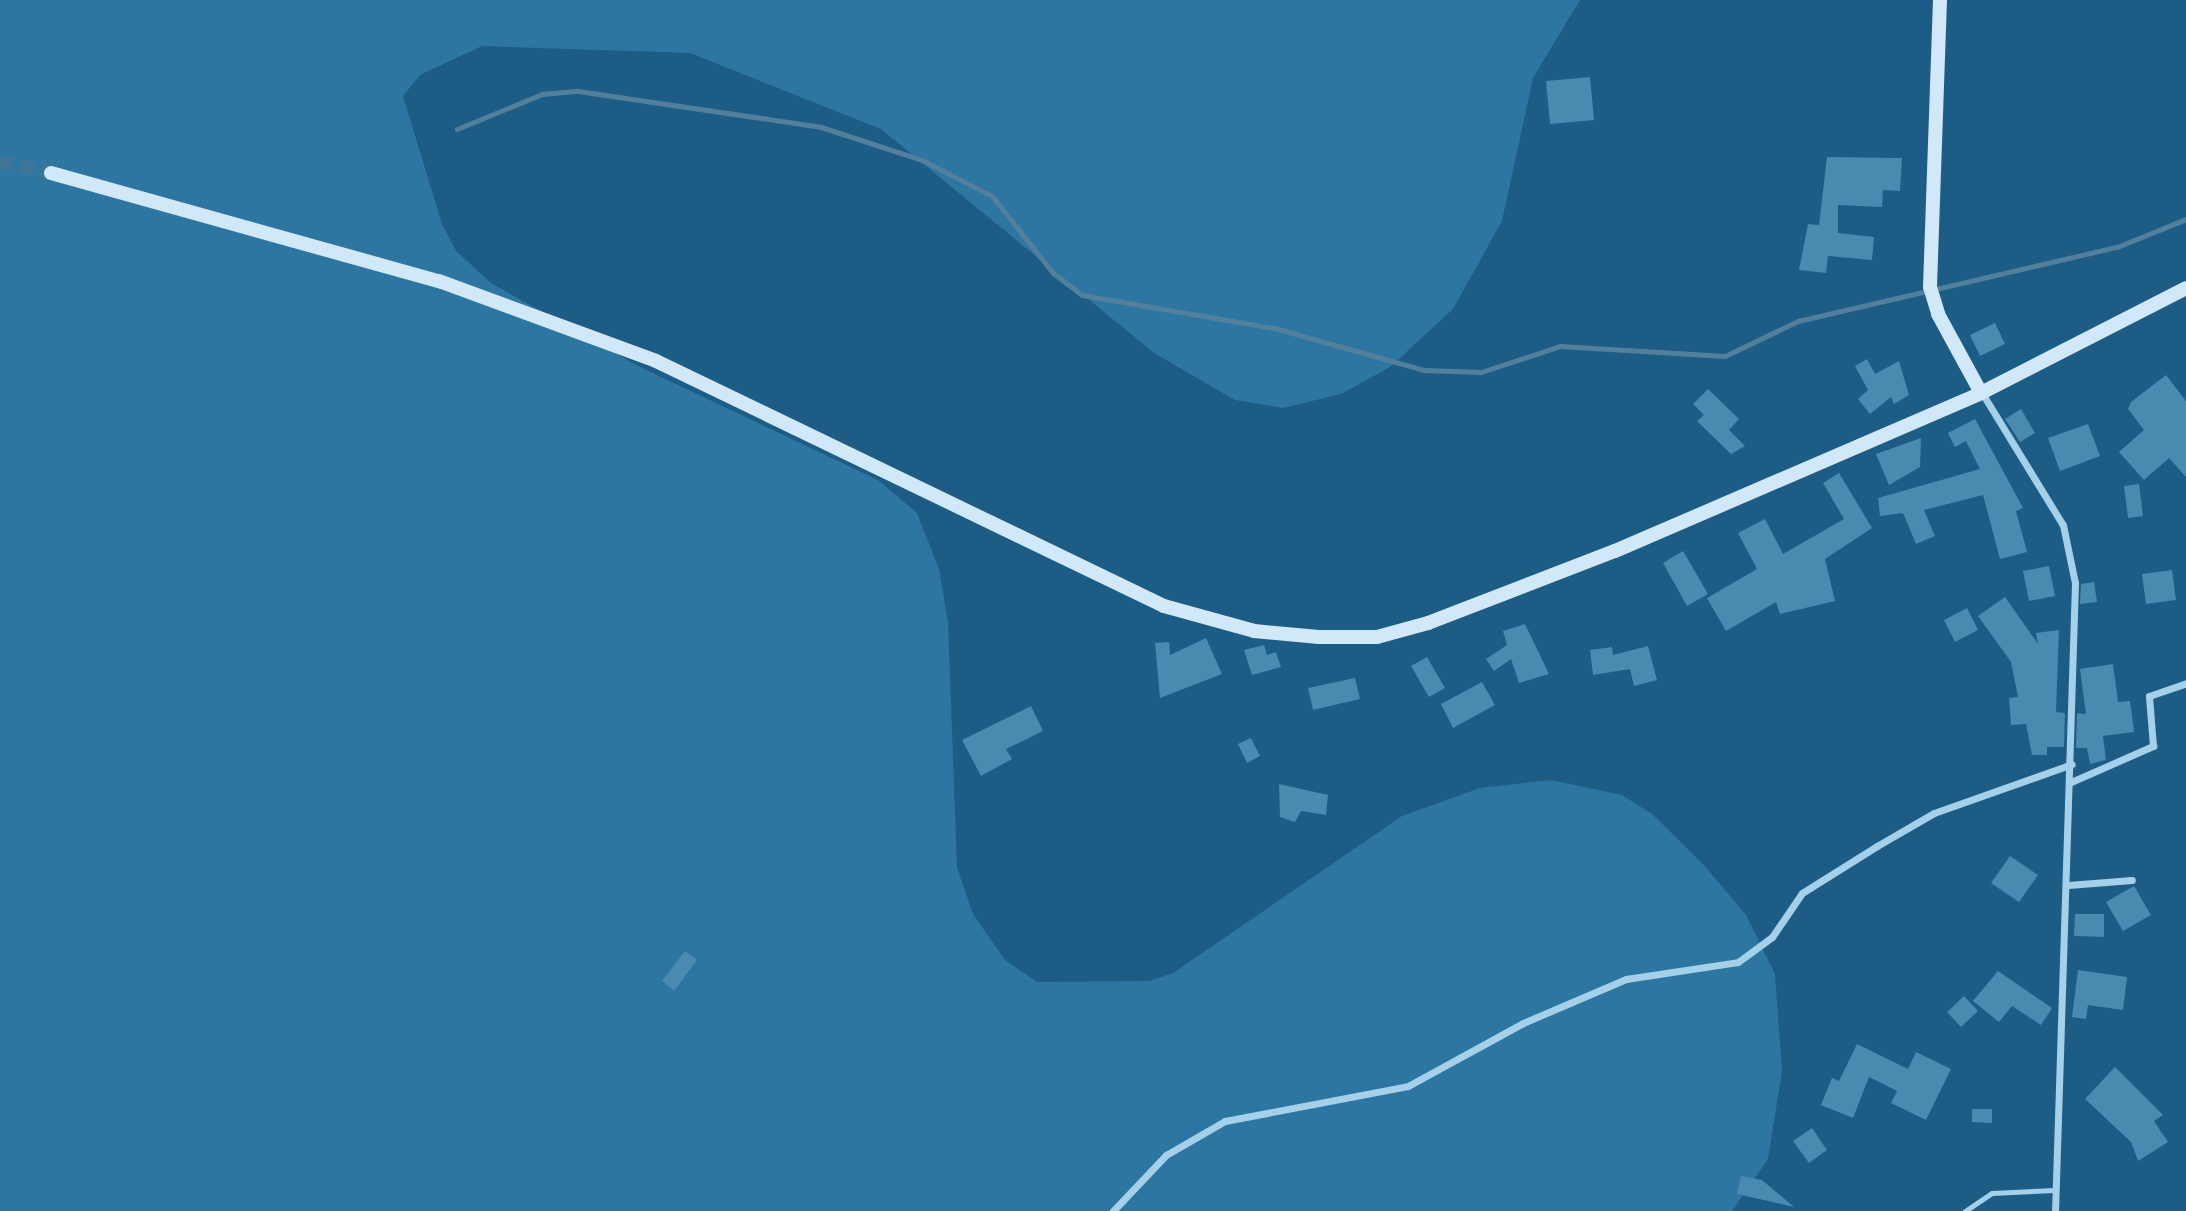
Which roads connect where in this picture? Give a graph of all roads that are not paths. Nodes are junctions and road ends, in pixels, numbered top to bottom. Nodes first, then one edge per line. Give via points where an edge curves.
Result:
1 (1940, 0) edge
2 (51, 173) tunnel mouth
3 (2186, 288) edge
4 (1981, 393) junction
5 (2186, 683) edge
6 (2072, 764) junction
7 (2071, 782) junction
8 (2132, 880) dead end
9 (2068, 885) junction
10 (2054, 1190) junction
11 (1113, 1211) edge
12 (1965, 1211) edge
13 (2055, 1211) edge

1 - 4 street via 1930,287 1937,314
2 - 4 street via 439,281 644,357 1164,606 1254,631 1377,637 1428,623
3 - 4 street
4 - 6 street via 2063,525 2075,583
5 - 7 street via 2149,696 2153,746
6 - 7 street
6 - 11 street via 1934,813 1877,846 1802,892 1772,937 1738,962 1626,979 1523,1023 1408,1086 1225,1121 1166,1155
7 - 9 street
8 - 9 street
9 - 10 street
10 - 12 lane via 1992,1193
10 - 13 street

